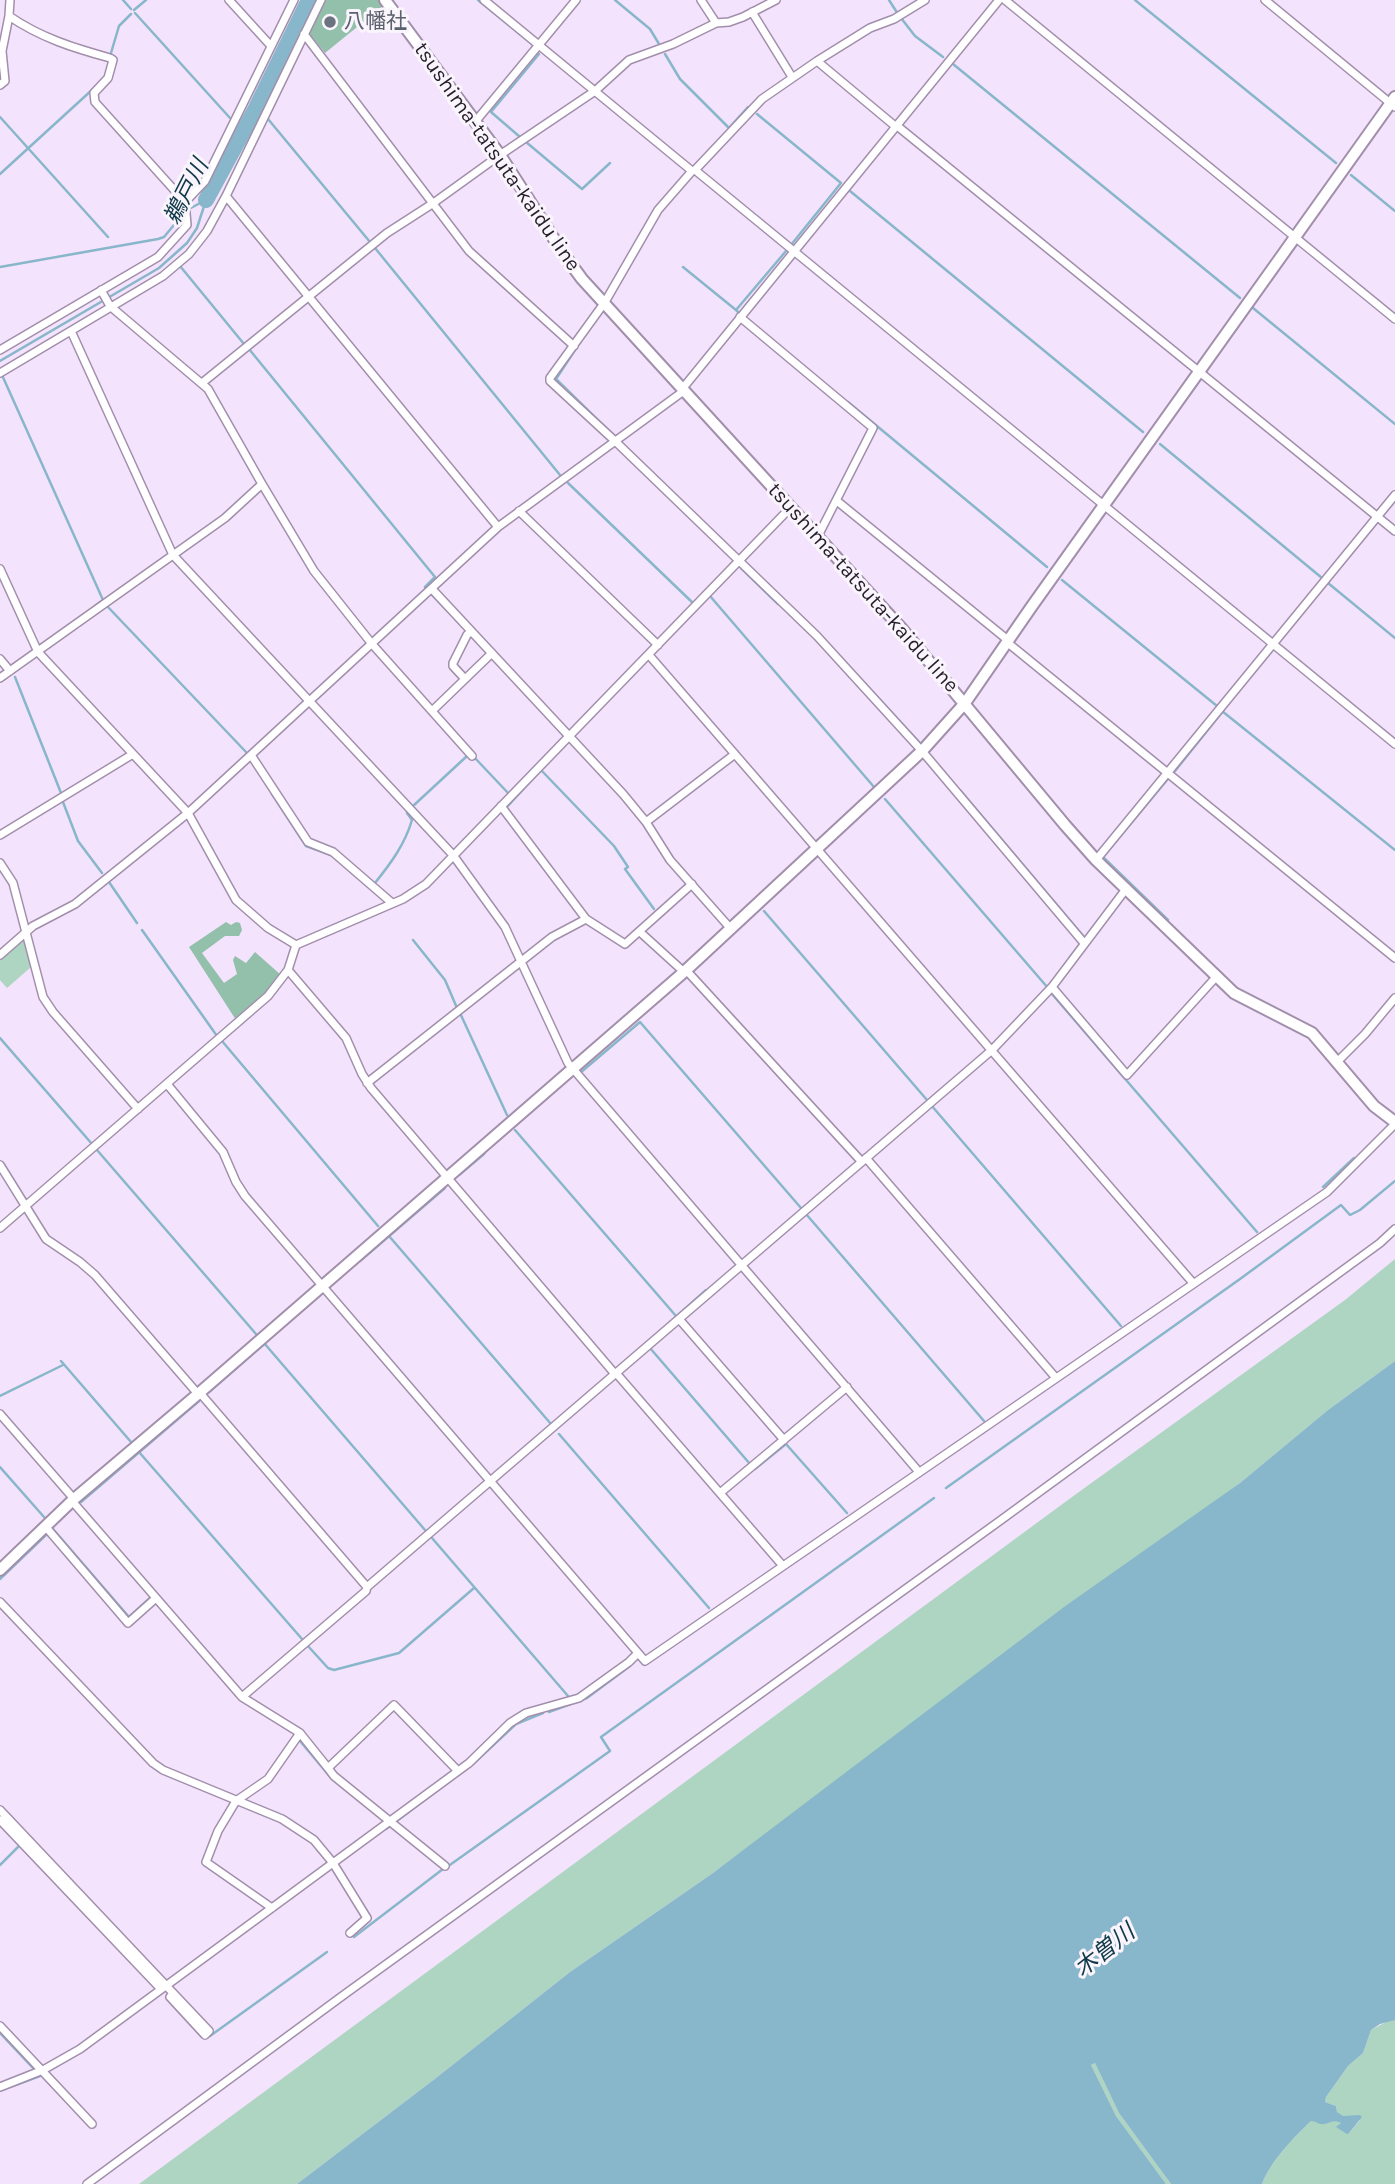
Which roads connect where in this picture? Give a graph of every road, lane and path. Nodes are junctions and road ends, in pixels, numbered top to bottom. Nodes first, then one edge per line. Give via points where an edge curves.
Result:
1 (10, 0) edge
2 (229, 0) edge
3 (294, 0) edge
4 (321, 0) edge
5 (385, 0) edge
6 (484, 0) edge
7 (576, 0) edge
8 (701, 0) edge
9 (776, 0) edge
10 (925, 0) edge
11 (999, 0) edge
12 (1005, 0) edge
13 (1265, 0) edge
14 (767, 2) edge
15 (752, 12) junction
16 (9, 16) junction
17 (716, 23) junction
18 (4, 27) edge
19 (304, 34) junction
20 (539, 45) junction
21 (271, 46) junction
22 (817, 61) junction
23 (792, 77) junction
24 (0, 85) edge
25 (595, 91) junction
26 (1394, 102) edge
27 (475, 122) junction
28 (896, 125) junction
29 (500, 155) junction
30 (693, 170) junction
31 (226, 197) junction
32 (185, 204) junction
33 (432, 204) junction
34 (1295, 238) junction
35 (793, 251) junction
36 (101, 290) junction
37 (309, 297) junction
38 (605, 302) junction
39 (111, 306) junction
40 (740, 317) junction
41 (1395, 319) edge
42 (71, 331) junction
43 (574, 346) junction
44 (0, 350) edge
45 (1200, 371) junction
46 (0, 373) edge
47 (202, 383) junction
48 (684, 389) junction
49 (615, 441) junction
50 (262, 484) junction
51 (1395, 495) edge
52 (836, 500) junction
53 (1104, 506) junction
54 (791, 507) junction
55 (519, 511) junction
56 (1378, 517) junction
57 (498, 527) junction
58 (1395, 531) edge
59 (818, 536) junction
60 (173, 555) junction
61 (740, 562) junction
62 (0, 569) edge
63 (432, 589) junction
64 (471, 631) junction
65 (1009, 642) junction
66 (372, 645) junction
67 (658, 645) junction
68 (1273, 645) junction
69 (38, 652) junction
70 (492, 653) junction
71 (649, 655) junction
72 (0, 659) edge
73 (10, 671) junction
74 (0, 678) edge
75 (465, 679) junction
76 (310, 702) junction
77 (965, 703) junction
78 (432, 710) junction
79 (570, 736) junction
80 (1395, 744) edge
81 (922, 751) junction
82 (133, 754) junction
83 (735, 754) junction
84 (251, 755) junction
85 (472, 755) dead end
86 (1168, 773) junction
87 (501, 806) junction
88 (188, 813) junction
89 (646, 822) junction
90 (0, 835) edge
91 (818, 849) junction
92 (453, 855) junction
93 (1097, 860) junction
94 (0, 863) edge
95 (691, 884) junction
96 (1126, 889) junction
97 (392, 903) junction
98 (586, 919) junction
99 (731, 929) junction
100 (640, 932) junction
101 (25, 933) junction
102 (1084, 943) junction
103 (296, 945) junction
104 (0, 955) edge
105 (1395, 958) edge
106 (520, 961) junction
107 (288, 970) junction
108 (685, 971) junction
109 (1217, 976) junction
110 (1052, 987) junction
111 (1395, 998) edge
112 (992, 1050) junction
113 (1338, 1062) junction
114 (572, 1069) junction
115 (367, 1083) junction
116 (167, 1084) junction
117 (138, 1109) junction
118 (1395, 1123) edge
119 (864, 1160) junction
120 (0, 1165) edge
121 (446, 1178) junction
122 (25, 1207) junction
123 (0, 1228) edge
124 (1395, 1229) edge
125 (742, 1266) junction
126 (1193, 1283) junction
127 (323, 1285) junction
128 (679, 1319) junction
129 (616, 1373) junction
130 (1056, 1378) junction
131 (847, 1387) junction
132 (199, 1393) junction
133 (0, 1414) edge
134 (784, 1440) junction
135 (919, 1472) junction
136 (492, 1481) junction
137 (720, 1493) junction
138 (73, 1500) junction
139 (45, 1526) junction
140 (783, 1566) junction
141 (0, 1570) edge
142 (367, 1587) junction
143 (156, 1598) junction
144 (0, 1602) edge
145 (638, 1653) junction
146 (242, 1697) junction
147 (300, 1733) junction
148 (328, 1768) junction
149 (458, 1770) junction
150 (236, 1801) junction
151 (0, 1810) edge
152 (0, 1819) edge
153 (391, 1823) junction
154 (333, 1863) junction
155 (444, 1866) dead end
156 (272, 1908) junction
157 (350, 1933) dead end
158 (168, 1989) junction
159 (0, 2026) edge
160 (207, 2033) dead end
161 (45, 2073) junction
162 (0, 2087) edge
163 (92, 2124) dead end
164 (87, 2184) edge

1 - 16 street
2 - 21 street
3 - 21 street
4 - 19 street
5 - 27 street, tsushima-tatsuta-kaidu line
6 - 20 street
7 - 20 street
8 - 17 street
9 - 14 street
10 - 22 street
11 - 28 street
12 - 34 street
13 - 26 street
14 - 15 street
15 - 17 street
15 - 23 street
16 - 18 street
16 - 32 street via 53,41 113,60 111,71 94,93 95,102
17 - 25 street via 629,60
18 - 24 street via 5,81
19 - 31 street
19 - 33 street
20 - 25 street
20 - 27 street
21 - 32 street via 205,181
22 - 23 street
22 - 28 street
23 - 30 street via 762,99
25 - 29 street
25 - 30 street
26 - 34 street
27 - 29 street, tsushima-tatsuta-kaidu line
28 - 35 street
28 - 45 street
29 - 33 street
29 - 38 street, tsushima-tatsuta-kaidu line via 565,256
30 - 35 street
30 - 38 street via 658,210
31 - 37 street
31 - 39 street via 197,245 174,269
32 - 36 street via 187,225 158,257
33 - 37 street via 387,233
33 - 43 street via 469,251
34 - 41 street
34 - 45 street
35 - 40 street
35 - 53 street
36 - 39 street
36 - 44 street
37 - 47 street
37 - 57 street
38 - 43 street
38 - 48 street, tsushima-tatsuta-kaidu line
39 - 42 street
39 - 47 street
40 - 48 street
40 - 52 street via 873,428
42 - 46 street
42 - 60 street
43 - 49 street via 550,381
45 - 53 street
45 - 56 street
47 - 50 street
48 - 49 street
48 - 54 street, tsushima-tatsuta-kaidu line
49 - 55 street
49 - 61 street
50 - 60 street via 225,518
50 - 66 street via 314,571
51 - 56 street
52 - 59 street
52 - 65 street
53 - 65 street
53 - 68 street
54 - 59 street, tsushima-tatsuta-kaidu line
54 - 61 street
55 - 57 street
55 - 67 street
56 - 58 street
56 - 68 street
57 - 63 street
59 - 77 street, tsushima-tatsuta-kaidu line
60 - 69 street
60 - 76 street
61 - 67 street
61 - 81 street via 817,636
62 - 69 street
63 - 64 street
63 - 66 street
64 - 70 street
64 - 75 street via 453,663
65 - 77 street
65 - 86 street
66 - 76 street
66 - 78 street
67 - 71 street
68 - 80 street
68 - 86 street
69 - 73 street
69 - 82 street
70 - 75 street
70 - 79 street
71 - 79 street
71 - 83 street
72 - 73 street
73 - 74 street
75 - 78 street
76 - 84 street
76 - 92 street
77 - 81 street
77 - 93 street, tsushima-tatsuta-kaidu line
78 - 85 street
79 - 87 street
79 - 89 street
81 - 91 street
81 - 102 street
82 - 88 street
82 - 90 street
83 - 89 street
83 - 91 street
84 - 88 street
84 - 97 street via 308,842 332,852
86 - 93 street
86 - 105 street
87 - 92 street
87 - 98 street
88 - 101 street via 75,904
88 - 103 street via 236,900
89 - 95 street
91 - 99 street
91 - 112 street
92 - 97 street via 426,884
92 - 106 street via 505,927
93 - 96 street, tsushima-tatsuta-kaidu line
94 - 101 street via 13,883
95 - 99 street
95 - 100 street
96 - 102 street
96 - 109 street, tsushima-tatsuta-kaidu line
97 - 103 street
98 - 100 street via 625,944
98 - 106 street
99 - 108 street
100 - 108 street
101 - 104 street
101 - 117 street via 47,1004
102 - 110 street
103 - 107 street
106 - 114 street
106 - 115 street
107 - 115 street via 346,1038
107 - 116 street via 268,996
108 - 114 street
108 - 119 street
109 - 110 street via 1127,1075
109 - 113 street, tsushima-tatsuta-kaidu line via 1234,993 1312,1032
110 - 112 street
111 - 113 street
112 - 119 street
112 - 126 street
113 - 118 street, tsushima-tatsuta-kaidu line via 1374,1107
114 - 121 street
114 - 125 street
115 - 121 street
116 - 117 street
116 - 127 street via 223,1152 245,1196
117 - 122 street
118 - 126 street via 1327,1192
119 - 125 street
119 - 130 street
120 - 122 street
121 - 127 street
121 - 129 street
122 - 123 street
122 - 132 street via 46,1240 95,1275
124 - 164 street
125 - 128 street
125 - 131 street
126 - 130 street
127 - 132 street
127 - 136 street
128 - 129 street
128 - 134 street
129 - 136 street
129 - 137 street
130 - 135 street
131 - 134 street
131 - 135 street
132 - 138 street
132 - 142 street
133 - 138 street
134 - 137 street
135 - 140 street
136 - 142 street
136 - 145 street
137 - 140 street
138 - 139 street
138 - 143 street
139 - 141 street
139 - 143 street via 128,1623
140 - 145 street via 645,1661
142 - 146 street
143 - 146 street
144 - 150 street via 153,1763
145 - 149 street via 579,1698 526,1713 510,1723
146 - 147 street
147 - 148 street
147 - 150 street via 268,1779
148 - 149 street via 394,1705
148 - 153 street
149 - 153 street
150 - 154 street via 300,1830
150 - 156 street via 206,1862
151 - 158 street
152 - 158 street
153 - 154 street
153 - 155 street
154 - 156 street
154 - 157 street via 367,1918
156 - 158 street
158 - 160 street via 170,1997
158 - 161 street
159 - 161 street
161 - 162 street
161 - 163 street

